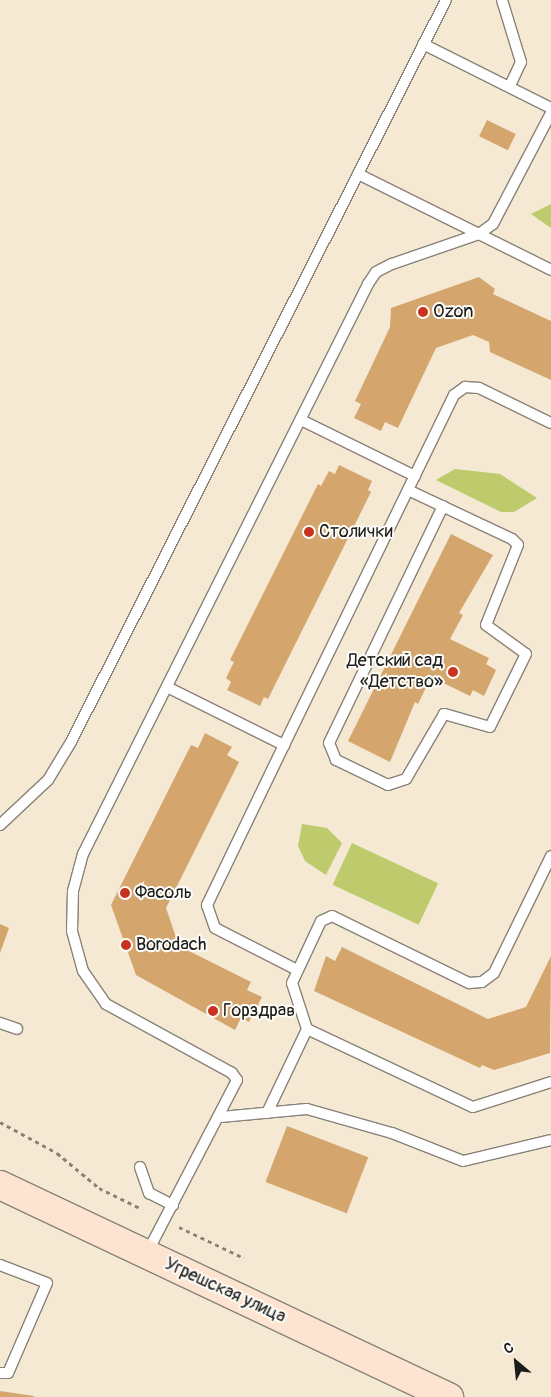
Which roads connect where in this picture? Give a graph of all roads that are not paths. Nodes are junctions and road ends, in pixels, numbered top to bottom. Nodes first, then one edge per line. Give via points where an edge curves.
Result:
1 (446, 0) edge
2 (502, 0) edge
3 (423, 44) junction
4 (510, 86) junction
5 (551, 108) edge
6 (551, 113) edge
7 (358, 174) junction
8 (479, 234) junction
9 (551, 270) edge
10 (300, 420) junction
11 (551, 423) edge
12 (415, 476) junction
13 (408, 490) junction
14 (443, 506) junction
15 (167, 687) junction
16 (284, 746) junction
17 (0, 825) edge
18 (551, 856) edge
19 (297, 970) junction
20 (0, 1022) edge
21 (17, 1029) dead end
22 (308, 1029) junction
23 (551, 1082) edge
24 (267, 1113) junction
25 (221, 1117) junction
26 (551, 1140) edge
27 (140, 1167) dead end
28 (0, 1185) edge
29 (173, 1205) junction
30 (146, 1254) junction
31 (0, 1265) edge
32 (0, 1373) edge
33 (449, 1397) edge

1 - 3 lane
2 - 4 lane via 521,62
3 - 4 lane
3 - 7 lane
4 - 5 lane
6 - 8 lane via 493,224
7 - 8 lane
7 - 17 lane via 71,742 48,780
8 - 9 lane
8 - 10 lane via 376,272
10 - 12 lane
10 - 15 lane
11 - 12 lane via 479,388 465,387 454,395
12 - 13 lane
13 - 14 lane
13 - 16 lane
14 - 14 lane via 518,545 486,625 521,648 525,662 490,727 444,714 406,779 388,785 336,760 329,743
15 - 16 lane
15 - 25 lane via 83,854 73,891 72,932 83,971 106,1004 232,1073 237,1088
16 - 19 lane via 207,905 215,928
18 - 19 lane via 494,973 482,982 469,983 332,916 321,921
19 - 22 lane via 292,983
20 - 21 lane
22 - 23 lane via 473,1107
22 - 24 lane
24 - 25 lane
24 - 26 lane via 307,1109 392,1133 463,1161
25 - 29 lane
27 - 29 lane via 149,1192
28 - 30 main road, Угрешская улица
29 - 30 lane
30 - 33 main road, Угрешская улица
31 - 32 lane via 47,1283 8,1373

